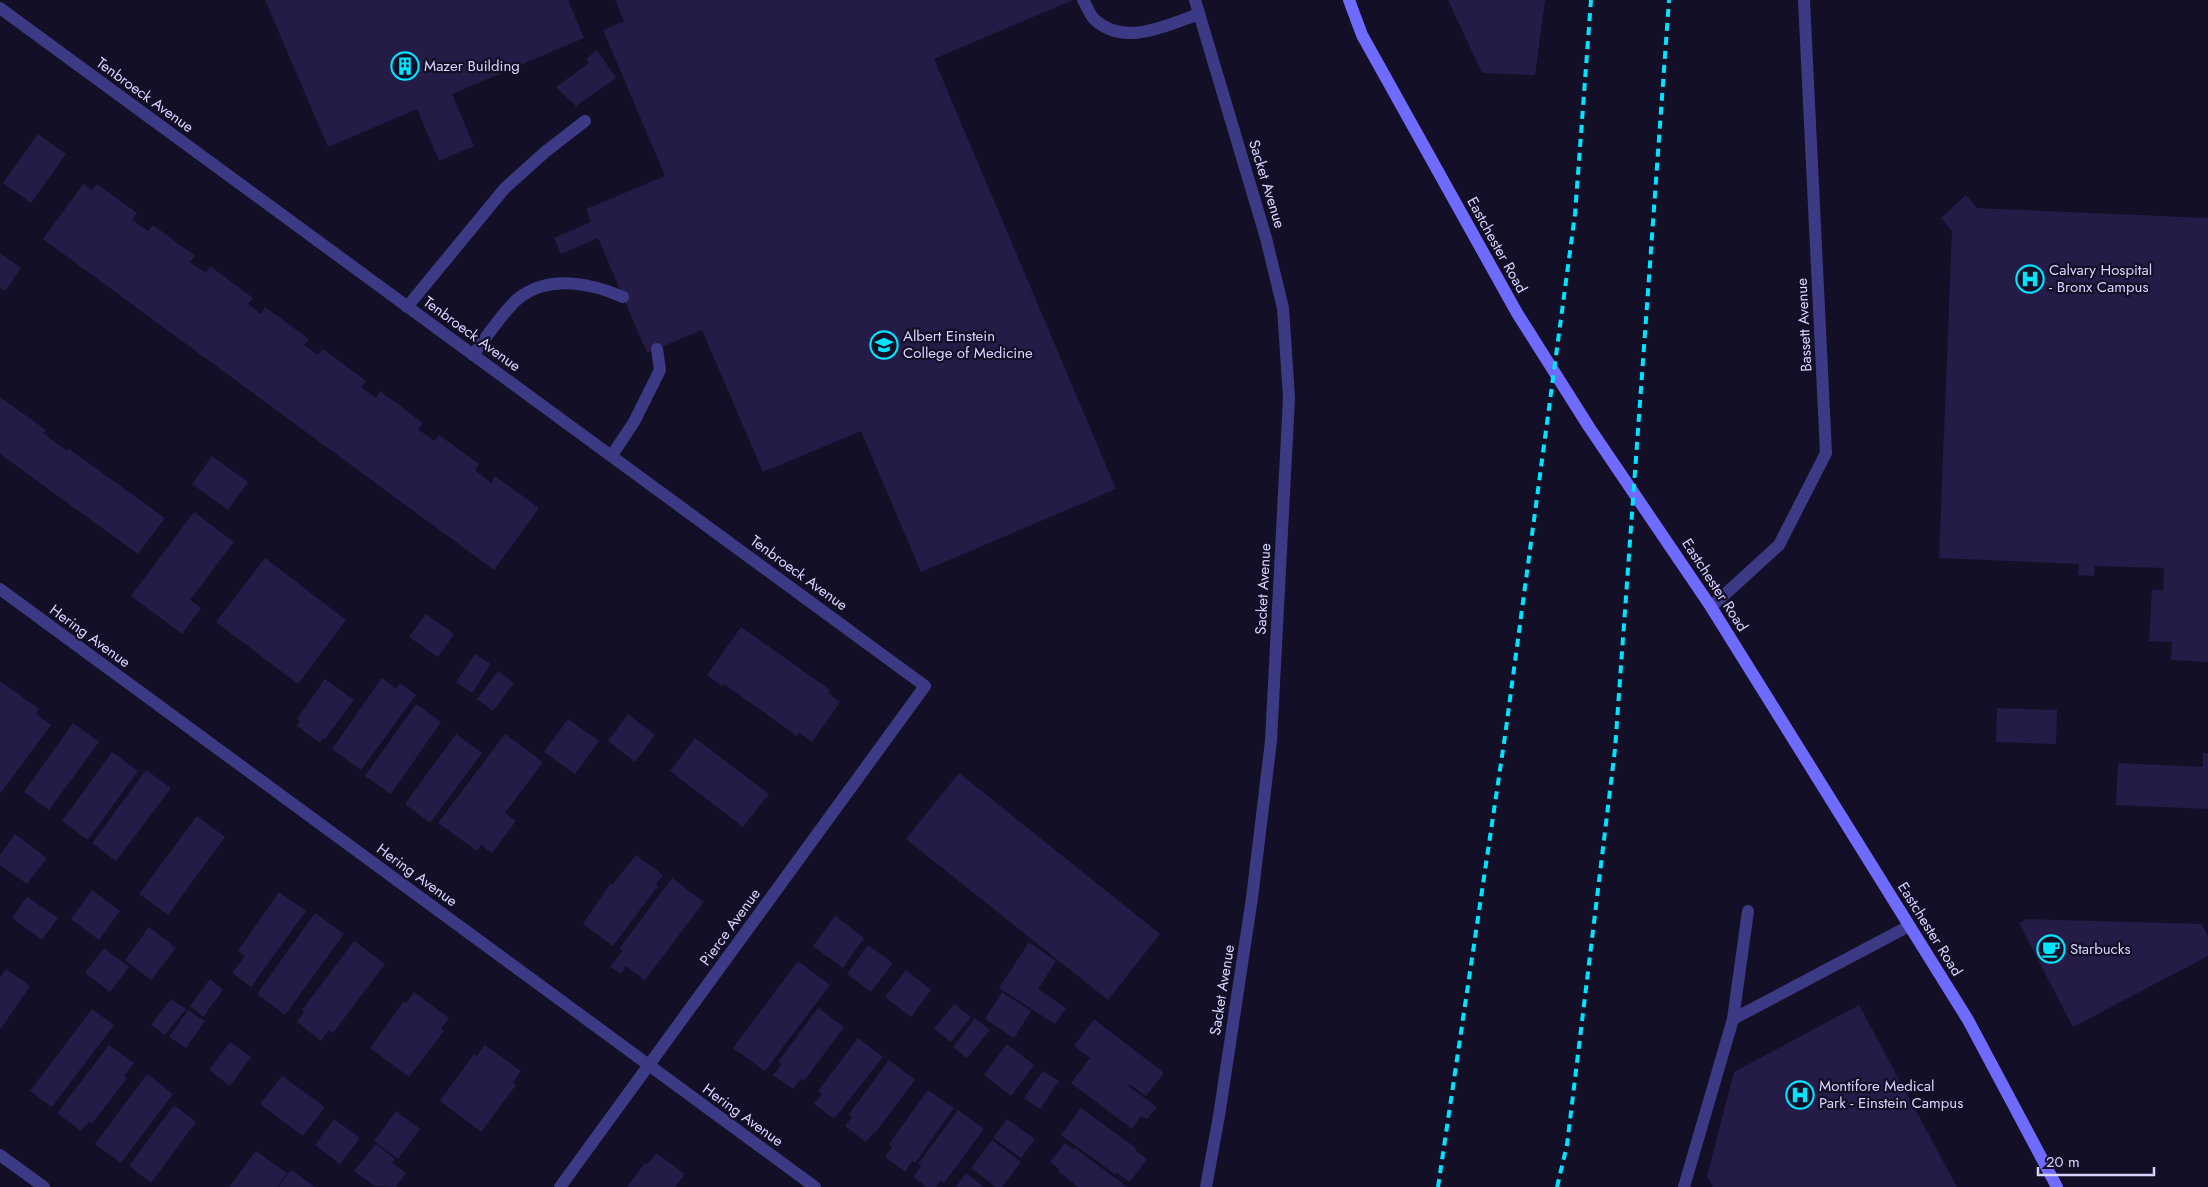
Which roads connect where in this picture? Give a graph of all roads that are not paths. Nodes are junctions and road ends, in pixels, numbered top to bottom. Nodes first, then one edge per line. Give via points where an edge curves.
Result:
1 (1083, 0) edge
2 (1195, 0) edge
3 (1349, 0) edge
4 (1804, 0) edge
5 (0, 8) edge
6 (1199, 14) junction
7 (584, 121) dead end
8 (623, 297) dead end
9 (407, 307) junction
10 (657, 349) dead end
11 (474, 355) junction
12 (612, 455) junction
13 (0, 589) edge
14 (1710, 607) junction
15 (925, 686) joint
16 (1748, 911) dead end
17 (1909, 926) junction
18 (1733, 1018) junction
19 (649, 1066) junction
20 (0, 1155) edge
21 (44, 1187) edge
22 (560, 1187) edge
23 (815, 1187) edge
24 (1206, 1187) edge
25 (1684, 1187) edge
26 (2057, 1187) edge

1 - 6 street via 1094,20 1113,31 1141,34
2 - 6 street, Sacket Avenue
3 - 14 main road, Eastchester Road via 1362,35 1517,313
4 - 14 street, Bassett Avenue via 1826,453 1779,545
5 - 9 street, Tenbroeck Avenue
6 - 24 street, Sacket Avenue via 1266,238 1283,308 1289,398 1271,741 1252,898
7 - 9 street via 504,188
8 - 11 street via 599,287 550,283 522,295 497,322
9 - 11 street, Tenbroeck Avenue
10 - 12 street via 660,370 634,422
11 - 12 street, Tenbroeck Avenue
12 - 15 street, Tenbroeck Avenue
13 - 19 street, Hering Avenue
14 - 17 main road, Eastchester Road
15 - 19 street, Pierce Avenue
16 - 18 street
17 - 18 street
17 - 26 main road, Eastchester Road via 1968,1020
18 - 25 street
19 - 22 street, Pierce Avenue
19 - 23 street, Hering Avenue
20 - 21 street

